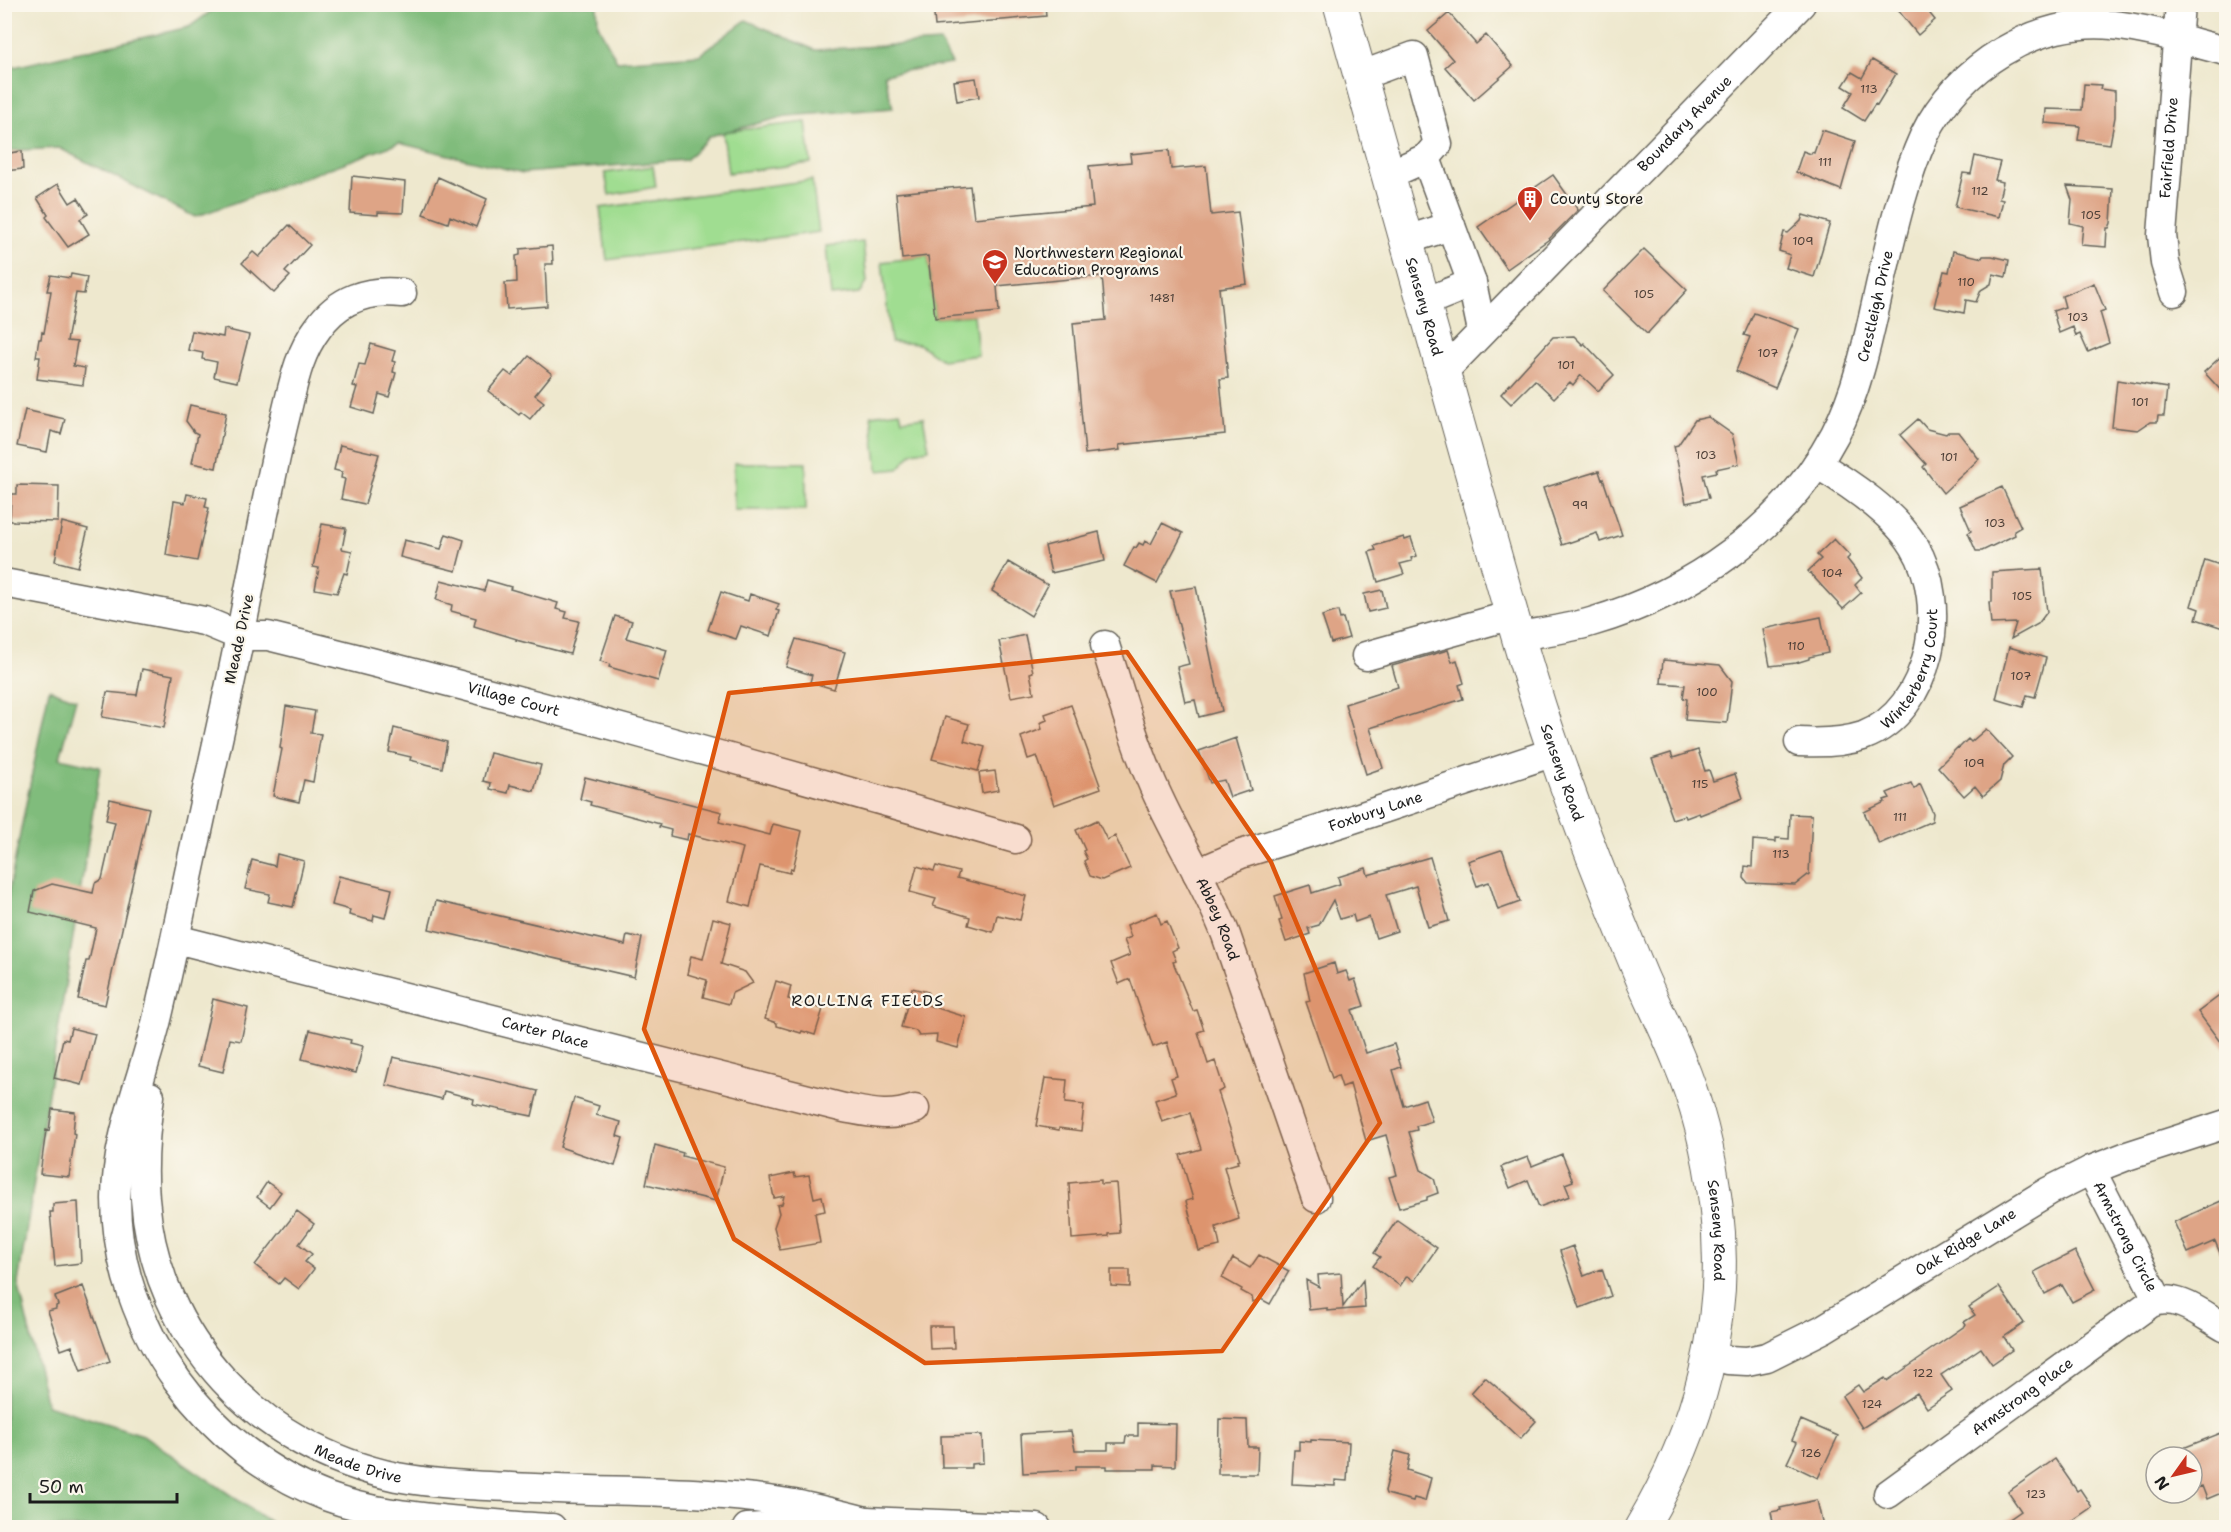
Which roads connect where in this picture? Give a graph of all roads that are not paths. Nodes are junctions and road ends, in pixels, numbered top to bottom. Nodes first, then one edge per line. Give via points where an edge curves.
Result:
1 (1340, 4) edge
2 (2180, 4) edge
3 (1793, 8) edge
4 (2177, 39) junction
5 (2226, 51) edge
6 (1360, 76) junction
7 (1426, 158) junction
8 (1388, 174) junction
9 (1450, 226) junction
10 (1406, 240) junction
11 (1472, 283) junction
12 (2174, 292) dead end
13 (402, 293) dead end
14 (1423, 303) junction
15 (1482, 332) junction
16 (1442, 372) junction
17 (1817, 464) junction
18 (4, 583) edge
19 (1515, 626) junction
20 (240, 636) junction
21 (1105, 645) dead end
22 (1366, 656) dead end
23 (1799, 742) dead end
24 (1554, 752) junction
25 (1016, 839) dead end
26 (1197, 873) junction
27 (176, 939) junction
28 (151, 1049) junction
29 (915, 1109) dead end
30 (2226, 1124) edge
31 (2091, 1170) junction
32 (1316, 1198) dead end
33 (2158, 1300) junction
34 (2226, 1328) edge
35 (1710, 1354) junction
36 (1888, 1494) dead end
37 (866, 1521) junction
38 (552, 1527) edge
39 (747, 1527) edge
40 (1037, 1527) edge
41 (1641, 1527) edge

1 - 6 main road, Senseny Road
2 - 4 street, Fairfield Drive
3 - 15 street, Boundary Avenue
4 - 5 street, Crestleigh Drive
4 - 12 street, Fairfield Drive via 2162,235
4 - 17 street, Crestleigh Drive via 2114,25 2058,28 2006,50 1976,70 1950,96 1924,137 1892,236 1850,397
6 - 7 street via 1414,56 1438,144
6 - 8 main road, Senseny Road
7 - 8 street
7 - 9 street
8 - 10 main road, Senseny Road
9 - 10 street
9 - 11 street
10 - 14 main road, Senseny Road
11 - 14 street
11 - 15 street
13 - 20 street, Meade Drive via 366,293 348,300 332,311 305,347 275,457
14 - 16 main road, Senseny Road
15 - 16 street, Boundary Avenue
16 - 19 main road, Senseny Road
17 - 19 street, Crestleigh Drive via 1770,520 1734,551 1689,580 1646,602 1590,623
17 - 23 street, Winterberry Court via 1867,498 1910,540 1930,587 1932,619 1922,673 1897,711 1863,735 1843,741
18 - 20 street, Village Court via 204,621
19 - 22 street, Crestleigh Drive
19 - 24 main road, Senseny Road
20 - 25 street, Village Court via 268,636 444,680
20 - 27 street, Meade Drive
21 - 26 street, Abbey Road via 1152,785
24 - 26 street, Foxbury Lane via 1241,854
24 - 35 main road, Senseny Road via 1642,977 1679,1060 1710,1160 1719,1257
26 - 32 street, Abbey Road via 1226,935
27 - 28 street, Meade Drive
27 - 29 street, Carter Place via 844,1108 881,1115
28 - 37 street, Meade Drive via 143,1161 151,1238 161,1275 190,1337 212,1367 259,1415 290,1436 351,1465 443,1484 723,1496 793,1504
28 - 38 street, Meade Drive via 130,1110 118,1164 119,1238 138,1310 170,1370 193,1401 214,1424 262,1463 329,1498 419,1517
30 - 31 street, Oak Ridge Lane
31 - 33 street, Armstrong Circle
31 - 35 street, Oak Ridge Lane via 2049,1191 1823,1329 1767,1357 1747,1361
33 - 34 street, Armstrong Circle via 2178,1301
33 - 36 street, Armstrong Place
35 - 41 main road, Senseny Road via 1695,1416 1677,1460
37 - 39 street, Meade Drive
37 - 40 street, Meade Drive

